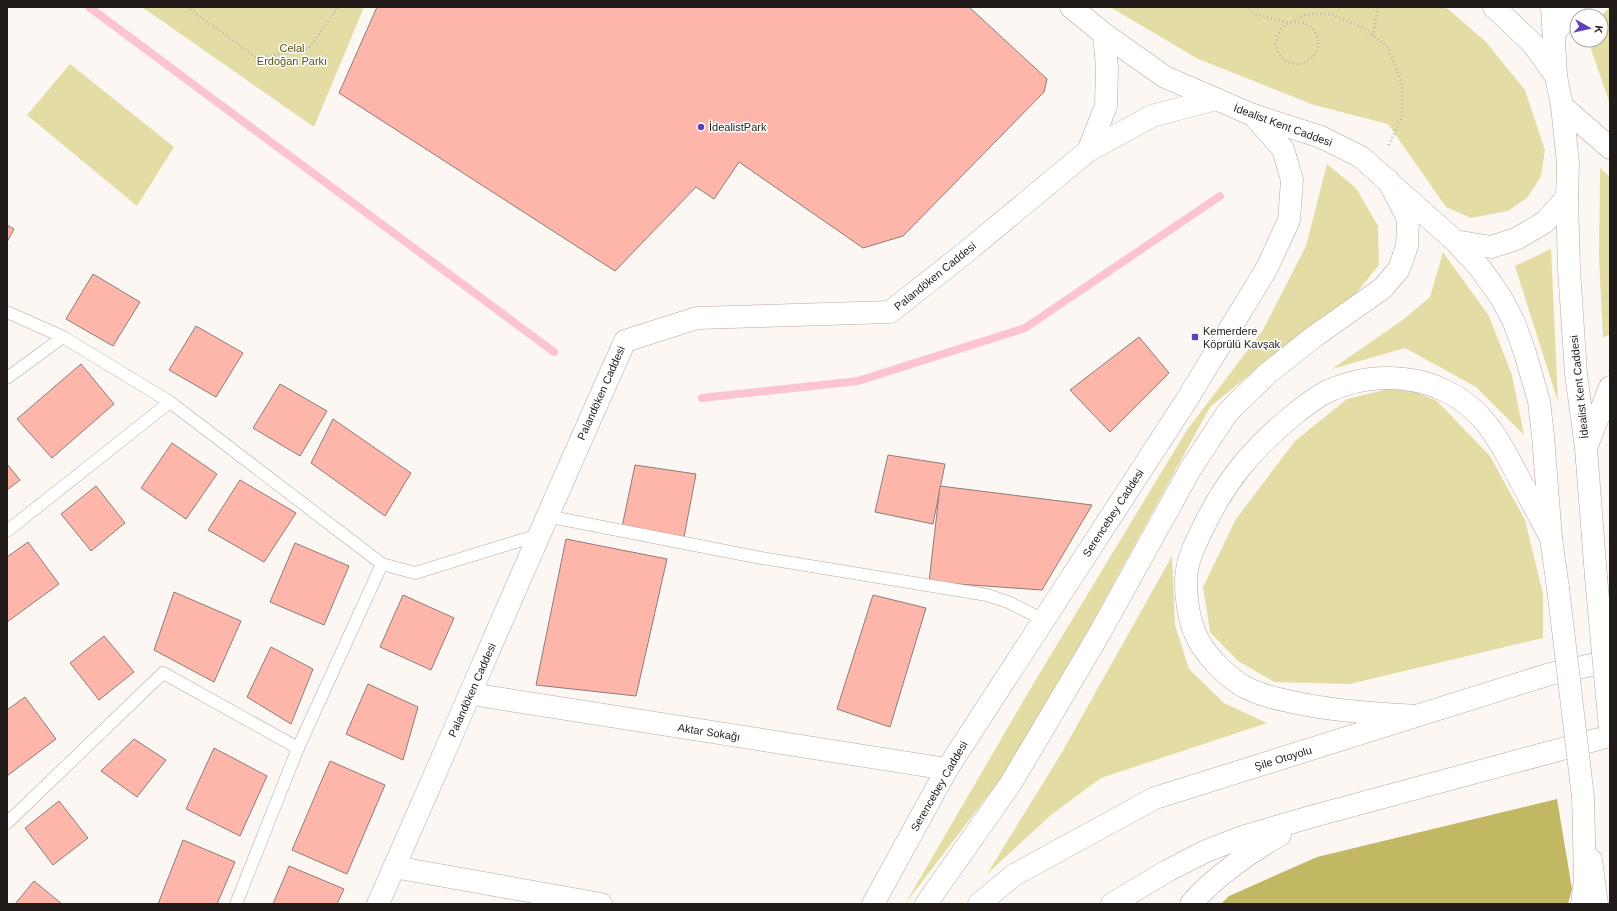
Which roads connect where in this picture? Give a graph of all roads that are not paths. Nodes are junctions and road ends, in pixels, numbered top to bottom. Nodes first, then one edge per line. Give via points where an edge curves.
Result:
1 (1070, 7) edge
2 (1494, 7) edge
3 (1552, 7) edge
4 (1574, 7) edge
5 (1104, 34) junction
6 (1554, 34) junction
7 (1556, 76) junction
8 (1216, 99) junction
9 (1562, 106) junction
10 (1253, 115) junction
11 (1610, 148) edge
12 (1088, 151) junction
13 (1381, 174) junction
14 (1567, 197) junction
15 (1455, 241) junction
16 (7, 312) edge
17 (63, 337) junction
18 (7, 378) edge
19 (1610, 387) edge
20 (170, 402) junction
21 (1586, 448) junction
22 (542, 525) junction
23 (7, 532) edge
24 (1551, 538) junction
25 (382, 564) junction
26 (1044, 620) junction
27 (1610, 661) edge
28 (471, 694) junction
29 (1415, 716) junction
30 (1610, 728) edge
31 (1610, 736) edge
32 (298, 748) junction
33 (947, 769) junction
34 (1584, 797) junction
35 (1310, 817) junction
36 (7, 823) edge
37 (394, 867) junction
38 (236, 904) edge
39 (378, 904) edge
40 (601, 904) edge
41 (873, 904) edge
42 (926, 904) edge
43 (978, 904) edge
44 (1112, 904) edge
45 (1191, 904) edge
46 (1582, 904) edge
47 (1597, 904) edge

1 - 5 main road, İdealist Kent Caddesi
2 - 7 main road, İdealist Kent Caddesi via 1533,44
3 - 6 main road
4 - 6 main road
5 - 8 main road, İdealist Kent Caddesi via 1166,77
5 - 12 main road via 1107,68 1106,106
6 - 7 main road
7 - 9 main road, İdealist Kent Caddesi
8 - 10 main road, İdealist Kent Caddesi
8 - 12 main road, Palandöken Caddesi via 1152,116
9 - 11 main road
9 - 14 main road, İdealist Kent Caddesi via 1568,163
10 - 13 main road, İdealist Kent Caddesi via 1321,137 1361,157
10 - 26 main road, Serencebey Caddesi via 1283,149 1292,180 1289,220 1268,268 1186,401
12 - 22 main road, Palandöken Caddesi via 890,312 697,318 625,341
13 - 15 main road, İdealist Kent Caddesi
13 - 42 main road via 1408,219 1407,246 1399,269 1383,288 1268,373 1228,412 1192,468 1098,636 1011,783
14 - 15 main road via 1545,222 1516,239 1491,247
14 - 21 main road, İdealist Kent Caddesi via 1576,367
15 - 24 main road, İdealist Kent Caddesi via 1480,268 1500,296 1514,322 1525,353 1539,402
16 - 17 lane
17 - 18 lane
17 - 20 lane
19 - 21 main road
20 - 23 lane
20 - 25 lane
21 - 30 main road, İdealist Kent Caddesi, bridge
22 - 25 lane via 415,573
22 - 26 lane via 988,595
22 - 28 main road, Palandöken Caddesi
24 - 29 main road via 1497,436 1474,409 1447,391 1402,378 1371,379 1326,392 1306,405 1255,448 1232,477 1211,510 1195,544 1187,570 1189,611 1195,633 1210,657 1244,687 1270,697 1324,709
24 - 34 main road, İdealist Kent Caddesi, bridge
25 - 32 lane
26 - 33 main road, Serencebey Caddesi
27 - 29 main road, Şile Otoyolu via 1550,674
28 - 33 main road, Aktar Sokağı
28 - 37 main road, Palandöken Caddesi
29 - 43 main road, Şile Otoyolu via 1155,798 1014,875
31 - 35 main road
32 - 36 lane via 163,673
32 - 38 lane
33 - 41 main road, Serencebey Caddesi
34 - 46 main road via 1585,879
34 - 47 main road
35 - 44 main road via 1245,836 1206,851
35 - 45 main road via 1255,849
37 - 39 main road, Palandöken Caddesi
37 - 40 main road

